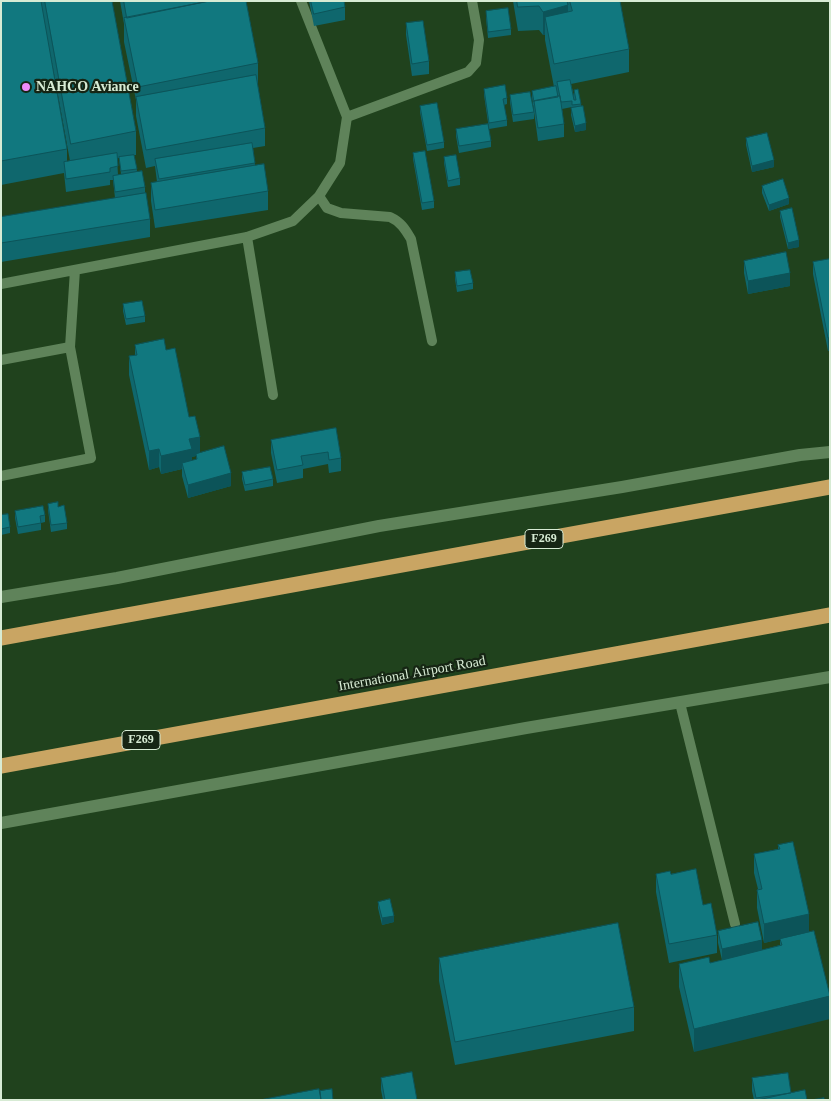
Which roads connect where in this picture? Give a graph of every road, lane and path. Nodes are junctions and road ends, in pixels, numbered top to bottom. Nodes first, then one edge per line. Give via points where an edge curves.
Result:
1 (301, 1) edge
2 (472, 1) edge
3 (346, 117) junction
4 (319, 196) junction
5 (247, 237) junction
6 (75, 270) junction
7 (1, 284) edge
8 (432, 341) dead end
9 (70, 347) junction
10 (1, 360) edge
11 (273, 394) dead end
12 (830, 452) edge
13 (1, 476) edge
14 (830, 487) edge
15 (1, 597) edge
16 (830, 615) edge
17 (1, 638) edge
18 (830, 677) edge
19 (680, 703) junction
20 (1, 766) edge
21 (1, 823) edge
22 (735, 924) dead end

1 - 3 lane
2 - 3 lane via 479,40 476,63 468,72
3 - 4 lane via 340,163
4 - 5 lane via 293,221
4 - 8 lane via 327,208 341,213 390,217 404,227 410,239
5 - 6 lane
5 - 11 lane
6 - 7 lane
6 - 9 lane
9 - 10 lane
9 - 13 lane via 91,458
12 - 15 main road via 379,526 117,578
14 - 17 highway, F269
16 - 20 highway, International Airport Road / F269
18 - 19 main road
19 - 21 main road
19 - 22 lane

